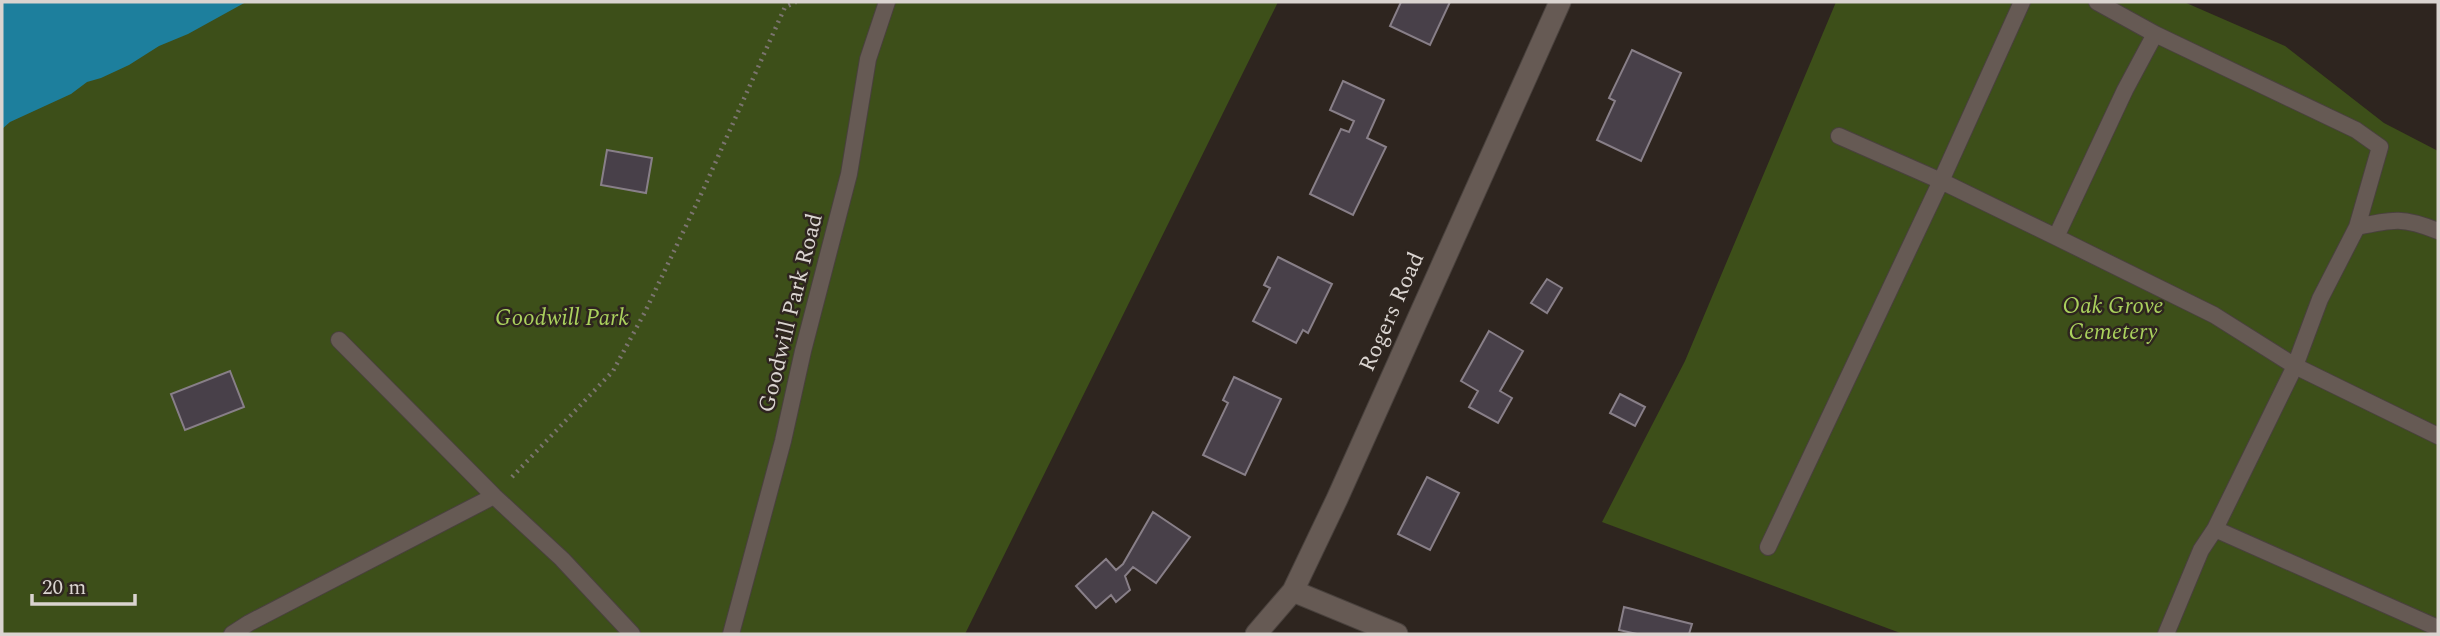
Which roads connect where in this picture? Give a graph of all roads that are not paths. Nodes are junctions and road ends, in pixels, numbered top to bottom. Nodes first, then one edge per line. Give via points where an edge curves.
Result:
1 (887, 2) edge
2 (1560, 2) edge
3 (2022, 2) edge
4 (2097, 2) edge
5 (2155, 34) junction
6 (1839, 136) dead end
7 (1941, 181) junction
8 (2357, 227) junction
9 (2438, 232) edge
10 (2056, 236) junction
11 (339, 341) dead end
12 (2295, 366) junction
13 (2438, 436) edge
14 (494, 496) junction
15 (2215, 529) junction
16 (1768, 547) dead end
17 (1293, 592) junction
18 (2438, 628) edge
19 (232, 634) edge
20 (632, 634) edge
21 (731, 634) edge
22 (1256, 634) edge
23 (1397, 634) edge
24 (2166, 634) edge

1 - 21 lane, Goodwill Park Road via 868,59 849,174
2 - 17 street, Rogers Road
3 - 7 lane
4 - 5 lane
5 - 8 lane via 2356,130 2380,147
5 - 10 lane
6 - 7 lane
7 - 10 lane
7 - 16 lane
8 - 9 lane via 2410,220
8 - 12 lane via 2320,299
10 - 12 lane via 2214,314
11 - 14 lane
12 - 13 lane
12 - 15 lane
14 - 19 lane
14 - 20 lane via 562,559
15 - 18 lane
15 - 24 lane via 2201,550
17 - 22 street, Rogers Road
17 - 23 street

